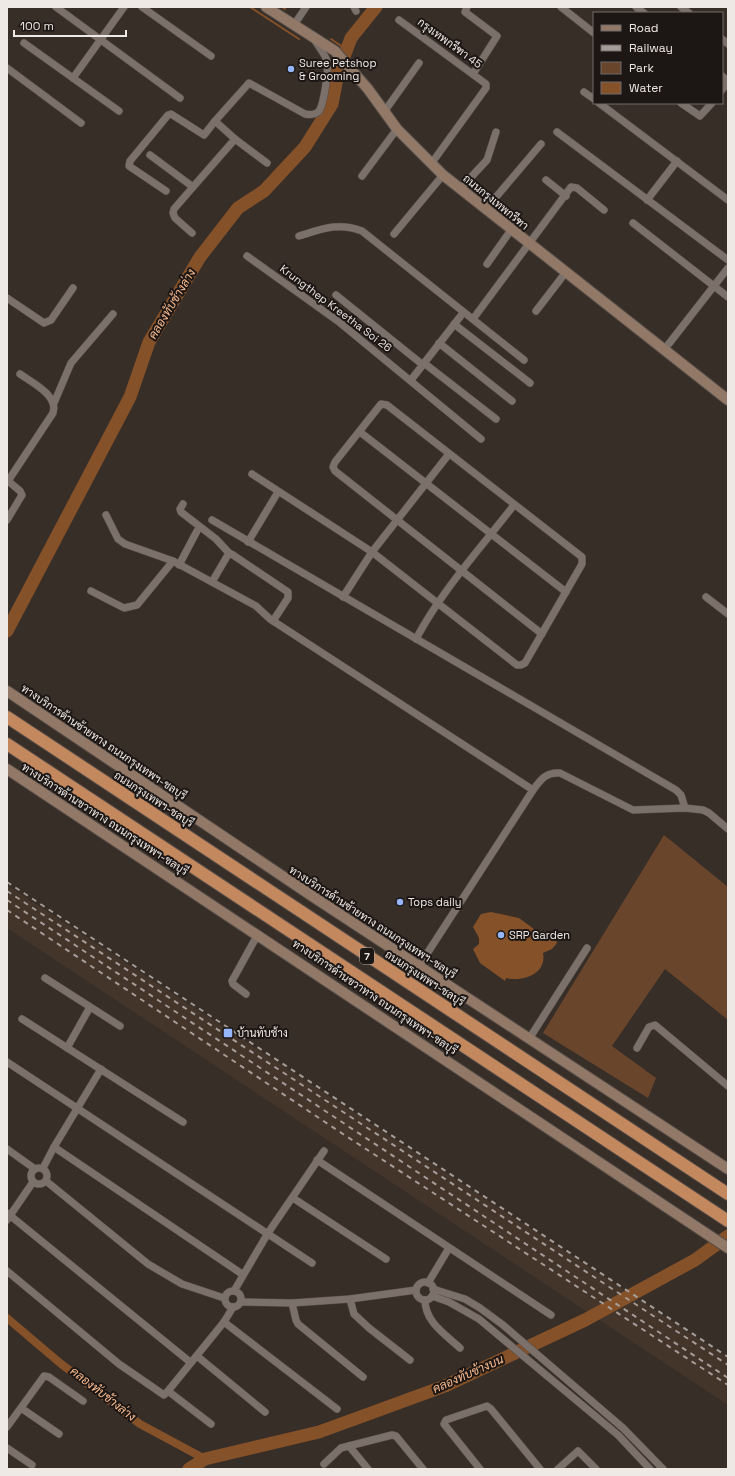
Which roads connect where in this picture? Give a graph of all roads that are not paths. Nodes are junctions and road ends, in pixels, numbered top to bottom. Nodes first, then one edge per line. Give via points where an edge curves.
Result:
1 (56, 7) edge
2 (124, 7) edge
3 (142, 7) edge
4 (266, 7) edge
5 (306, 7) edge
6 (468, 7) edge
7 (561, 7) edge
8 (399, 20) dead end
9 (294, 25) junction
10 (593, 32) edge
11 (311, 35) junction
12 (101, 40) junction
13 (24, 43) dead end
14 (211, 56) dead end
15 (419, 62) dead end
16 (7, 68) edge
17 (473, 74) junction
18 (73, 78) junction
19 (584, 92) dead end
20 (180, 98) dead end
21 (593, 98) edge
22 (601, 104) edge
23 (682, 104) edge
24 (711, 104) edge
25 (119, 111) dead end
26 (384, 112) junction
27 (215, 121) junction
28 (81, 123) dead end
29 (397, 129) junction
30 (496, 132) dead end
31 (557, 132) dead end
32 (235, 139) junction
33 (541, 144) dead end
34 (150, 155) dead end
35 (677, 161) junction
36 (267, 163) dead end
37 (431, 164) junction
38 (444, 175) junction
39 (362, 176) dead end
40 (546, 180) dead end
41 (193, 187) junction
42 (460, 189) junction
43 (166, 190) dead end
44 (566, 196) junction
45 (647, 200) junction
46 (728, 200) edge
47 (485, 210) junction
48 (604, 210) dead end
49 (633, 223) dead end
50 (511, 230) junction
51 (192, 233) dead end
52 (394, 234) dead end
53 (298, 236) dead end
54 (530, 245) junction
55 (247, 256) dead end
56 (728, 260) edge
57 (487, 264) dead end
58 (728, 268) edge
59 (566, 272) junction
60 (713, 286) junction
61 (73, 288) dead end
62 (336, 295) dead end
63 (7, 298) edge
64 (728, 298) edge
65 (536, 311) dead end
66 (463, 313) junction
67 (113, 314) dead end
68 (473, 319) junction
69 (454, 324) junction
70 (439, 343) junction
71 (664, 350) junction
72 (524, 360) dead end
73 (424, 364) junction
74 (20, 374) dead end
75 (411, 380) junction
76 (530, 383) dead end
77 (512, 400) dead end
78 (728, 400) edge
79 (54, 403) junction
80 (496, 419) dead end
81 (360, 432) junction
82 (481, 439) dead end
83 (449, 454) junction
84 (252, 474) dead end
85 (8, 481) edge
86 (425, 484) junction
87 (278, 492) junction
88 (183, 504) dead end
89 (514, 506) junction
90 (106, 515) dead end
91 (397, 519) junction
92 (7, 520) edge
93 (212, 520) dead end
94 (197, 531) dead end
95 (491, 534) junction
96 (248, 542) junction
97 (372, 552) junction
98 (229, 554) junction
99 (176, 563) junction
100 (462, 570) junction
101 (212, 582) junction
102 (91, 591) dead end
103 (566, 592) junction
104 (343, 597) junction
105 (706, 597) dead end
106 (438, 603) junction
107 (728, 614) edge
108 (273, 621) junction
109 (542, 634) junction
110 (416, 639) junction
111 (7, 691) edge
112 (7, 717) edge
113 (7, 744) edge
114 (7, 768) edge
115 (533, 790) junction
116 (685, 808) junction
117 (728, 829) edge
118 (258, 934) junction
119 (587, 948) dead end
120 (419, 966) junction
121 (45, 978) dead end
122 (246, 994) dead end
123 (90, 1007) junction
124 (22, 1018) dead end
125 (120, 1026) dead end
126 (529, 1039) junction
127 (67, 1048) junction
128 (637, 1048) dead end
129 (7, 1062) edge
130 (101, 1069) junction
131 (728, 1086) edge
132 (78, 1107) junction
133 (183, 1122) dead end
134 (54, 1147) junction
135 (7, 1149) edge
136 (324, 1151) dead end
137 (317, 1160) junction
138 (43, 1168) junction
139 (34, 1169) junction
140 (728, 1169) edge
141 (46, 1181) junction
142 (33, 1182) junction
143 (728, 1194) edge
144 (293, 1198) junction
145 (8, 1216) edge
146 (723, 1218) edge
147 (268, 1233) junction
148 (449, 1248) junction
149 (728, 1248) edge
150 (386, 1259) dead end
151 (312, 1263) dead end
152 (7, 1271) edge
153 (242, 1274) junction
154 (428, 1283) junction
155 (416, 1290) junction
156 (234, 1291) junction
157 (430, 1295) junction
158 (224, 1298) junction
159 (350, 1299) junction
160 (241, 1302) junction
161 (292, 1303) junction
162 (233, 1307) junction
163 (551, 1315) dead end
164 (224, 1322) junction
165 (503, 1325) junction
166 (496, 1333) junction
167 (460, 1348) dead end
168 (197, 1356) junction
169 (410, 1360) dead end
170 (190, 1362) junction
171 (363, 1377) dead end
172 (168, 1391) junction
173 (83, 1401) dead end
174 (21, 1408) junction
175 (337, 1409) dead end
176 (265, 1412) dead end
177 (609, 1417) junction
178 (603, 1422) junction
179 (210, 1424) dead end
180 (7, 1427) edge
181 (59, 1434) dead end
182 (349, 1446) junction
183 (7, 1448) edge
184 (324, 1464) dead end
185 (32, 1465) dead end
186 (368, 1469) edge
187 (423, 1469) edge
188 (480, 1469) edge
189 (540, 1469) edge
190 (558, 1469) edge
191 (596, 1469) edge
192 (650, 1469) edge
193 (663, 1469) edge

1 - 12 street
2 - 12 street
3 - 14 street
4 - 9 main road, ถนนกรุงเทพกรีฑา
5 - 9 street
6 - 17 street via 465,12 497,36
7 - 10 street
8 - 17 street, กรุงเทพกรีฑา 45
9 - 11 main road, ถนนกรุงเทพกรีฑา
11 - 26 main road, ถนนกรุงเทพกรีฑา via 335,51
11 - 27 street via 327,60 328,70 319,111 310,116 249,83
12 - 18 street
12 - 20 street
13 - 18 street
15 - 26 street
16 - 28 street
17 - 37 street, กรุงเทพกรีฑา 45 via 485,82 486,88
18 - 25 street
19 - 21 street
22 - 35 street
23 - 24 street via 700,116
26 - 29 main road, ถนนกรุงเทพกรีฑา
27 - 32 street
27 - 43 street via 204,135 171,114 168,115 130,161 129,166
29 - 37 main road, ถนนกรุงเทพกรีฑา
29 - 39 street
30 - 42 street via 487,160
31 - 45 street
32 - 36 street
32 - 41 street
33 - 47 street
34 - 41 street
35 - 45 street
35 - 46 street
37 - 38 main road, ถนนกรุงเทพกรีฑา
38 - 42 main road, ถนนกรุงเทพกรีฑา
38 - 52 street
40 - 44 street
41 - 51 street via 173,213
42 - 47 main road, ถนนกรุงเทพกรีฑา
44 - 48 street via 574,186
44 - 54 street
45 - 56 street
47 - 50 main road, ถนนกรุงเทพกรีฑา
49 - 60 street
50 - 54 main road, ถนนกรุงเทพกรีฑา
50 - 57 street
53 - 66 street via 336,226 362,230
54 - 59 main road, ถนนกรุงเทพกรีฑา
54 - 68 street
55 - 75 street, Krungthep Kreetha Soi 26 via 339,322
58 - 60 street
59 - 65 street
59 - 71 main road, ถนนกรุงเทพกรีฑา
60 - 64 street
60 - 71 street
61 - 63 street via 51,320 44,323
62 - 73 street
66 - 68 street
66 - 69 street
67 - 79 street via 71,363
68 - 72 street
69 - 70 street
69 - 76 street
70 - 73 street
70 - 77 street
71 - 78 main road, ถนนกรุงเทพกรีฑา
73 - 75 street
73 - 80 street
74 - 79 street via 46,393
75 - 82 street, Krungthep Kreetha Soi 26
79 - 85 street via 53,413
81 - 83 street via 384,403
81 - 86 street
81 - 91 street via 333,467 335,472
83 - 86 street
83 - 89 street
84 - 87 street
85 - 92 street via 22,495
86 - 91 street
86 - 95 street
87 - 96 street
87 - 97 street
88 - 98 street via 181,512 216,539
89 - 95 street
89 - 103 street via 582,557 582,564
90 - 99 street via 118,539 125,544
91 - 97 street
91 - 100 street
93 - 96 street
94 - 99 street
95 - 100 street
95 - 103 street
96 - 104 street
97 - 104 street
97 - 106 street
98 - 101 street
98 - 108 street via 288,592 288,598
99 - 101 street
99 - 102 street via 137,605 129,608 124,608
100 - 106 street
100 - 109 street
101 - 108 street via 256,606
103 - 109 street
104 - 110 street
105 - 107 street
106 - 109 street via 517,665 525,663
106 - 110 street
108 - 115 street
110 - 116 street via 676,790
111 - 120 main road, ทางบริการด้านซ้ายทาง ถนนกรุงเทพฯ-ชลบุรี via 66,733
112 - 143 highway, ถนนกรุงเทพฯ-ชลบุรี / 7
113 - 146 highway, 7
114 - 118 main road, ทางบริการด้านขวาทาง ถนนกรุงเทพฯ-ชลบุรี
115 - 116 street via 548,774 560,773 633,810
115 - 120 street via 505,837
116 - 117 street via 703,810
118 - 122 street via 232,978 233,984
118 - 149 main road, ทางบริการด้านขวาทาง ถนนกรุงเทพฯ-ชลบุรี
119 - 126 street
120 - 126 main road, ทางบริการด้านซ้ายทาง ถนนกรุงเทพฯ-ชลบุรี
121 - 123 street
123 - 125 street
123 - 127 street
124 - 127 street
126 - 140 main road, ทางบริการด้านซ้ายทาง ถนนกรุงเทพฯ-ชลบุรี
127 - 130 street
128 - 131 street via 649,1027 655,1025
129 - 132 street
130 - 132 street
130 - 133 street
132 - 134 street
132 - 147 street
134 - 138 street
134 - 153 street
135 - 139 street
136 - 137 street
137 - 144 street
137 - 148 street
138 - 139 street
138 - 141 street via 47,1172
139 - 142 street via 31,1176
141 - 142 street via 39,1184
141 - 158 street via 154,1268 182,1284
142 - 145 street
144 - 147 street
144 - 150 street
145 - 170 street
147 - 151 street
147 - 153 street
148 - 154 street
148 - 163 street
152 - 172 street via 119,1364 164,1395
153 - 156 street
154 - 155 street via 423,1282
154 - 157 street
155 - 157 street via 420,1298
155 - 159 street
156 - 158 street via 230,1291
156 - 160 street via 241,1297
157 - 165 street via 465,1299
157 - 166 street via 465,1310
157 - 167 street via 426,1313 430,1320
158 - 162 street via 225,1303
159 - 161 street
159 - 169 street via 354,1314
160 - 161 street
160 - 162 street
161 - 171 street via 298,1324
162 - 164 street
164 - 168 street
164 - 175 street
165 - 166 street
165 - 177 street
166 - 178 street
168 - 170 street
168 - 176 street
170 - 172 street
172 - 179 street
173 - 174 street via 46,1376
174 - 180 street
174 - 181 street
177 - 178 street
177 - 193 street
178 - 192 street
182 - 184 street via 341,1448
182 - 186 street
182 - 187 street via 394,1435
183 - 185 street
188 - 189 street via 444,1424 446,1420 487,1406
190 - 191 street via 578,1450

